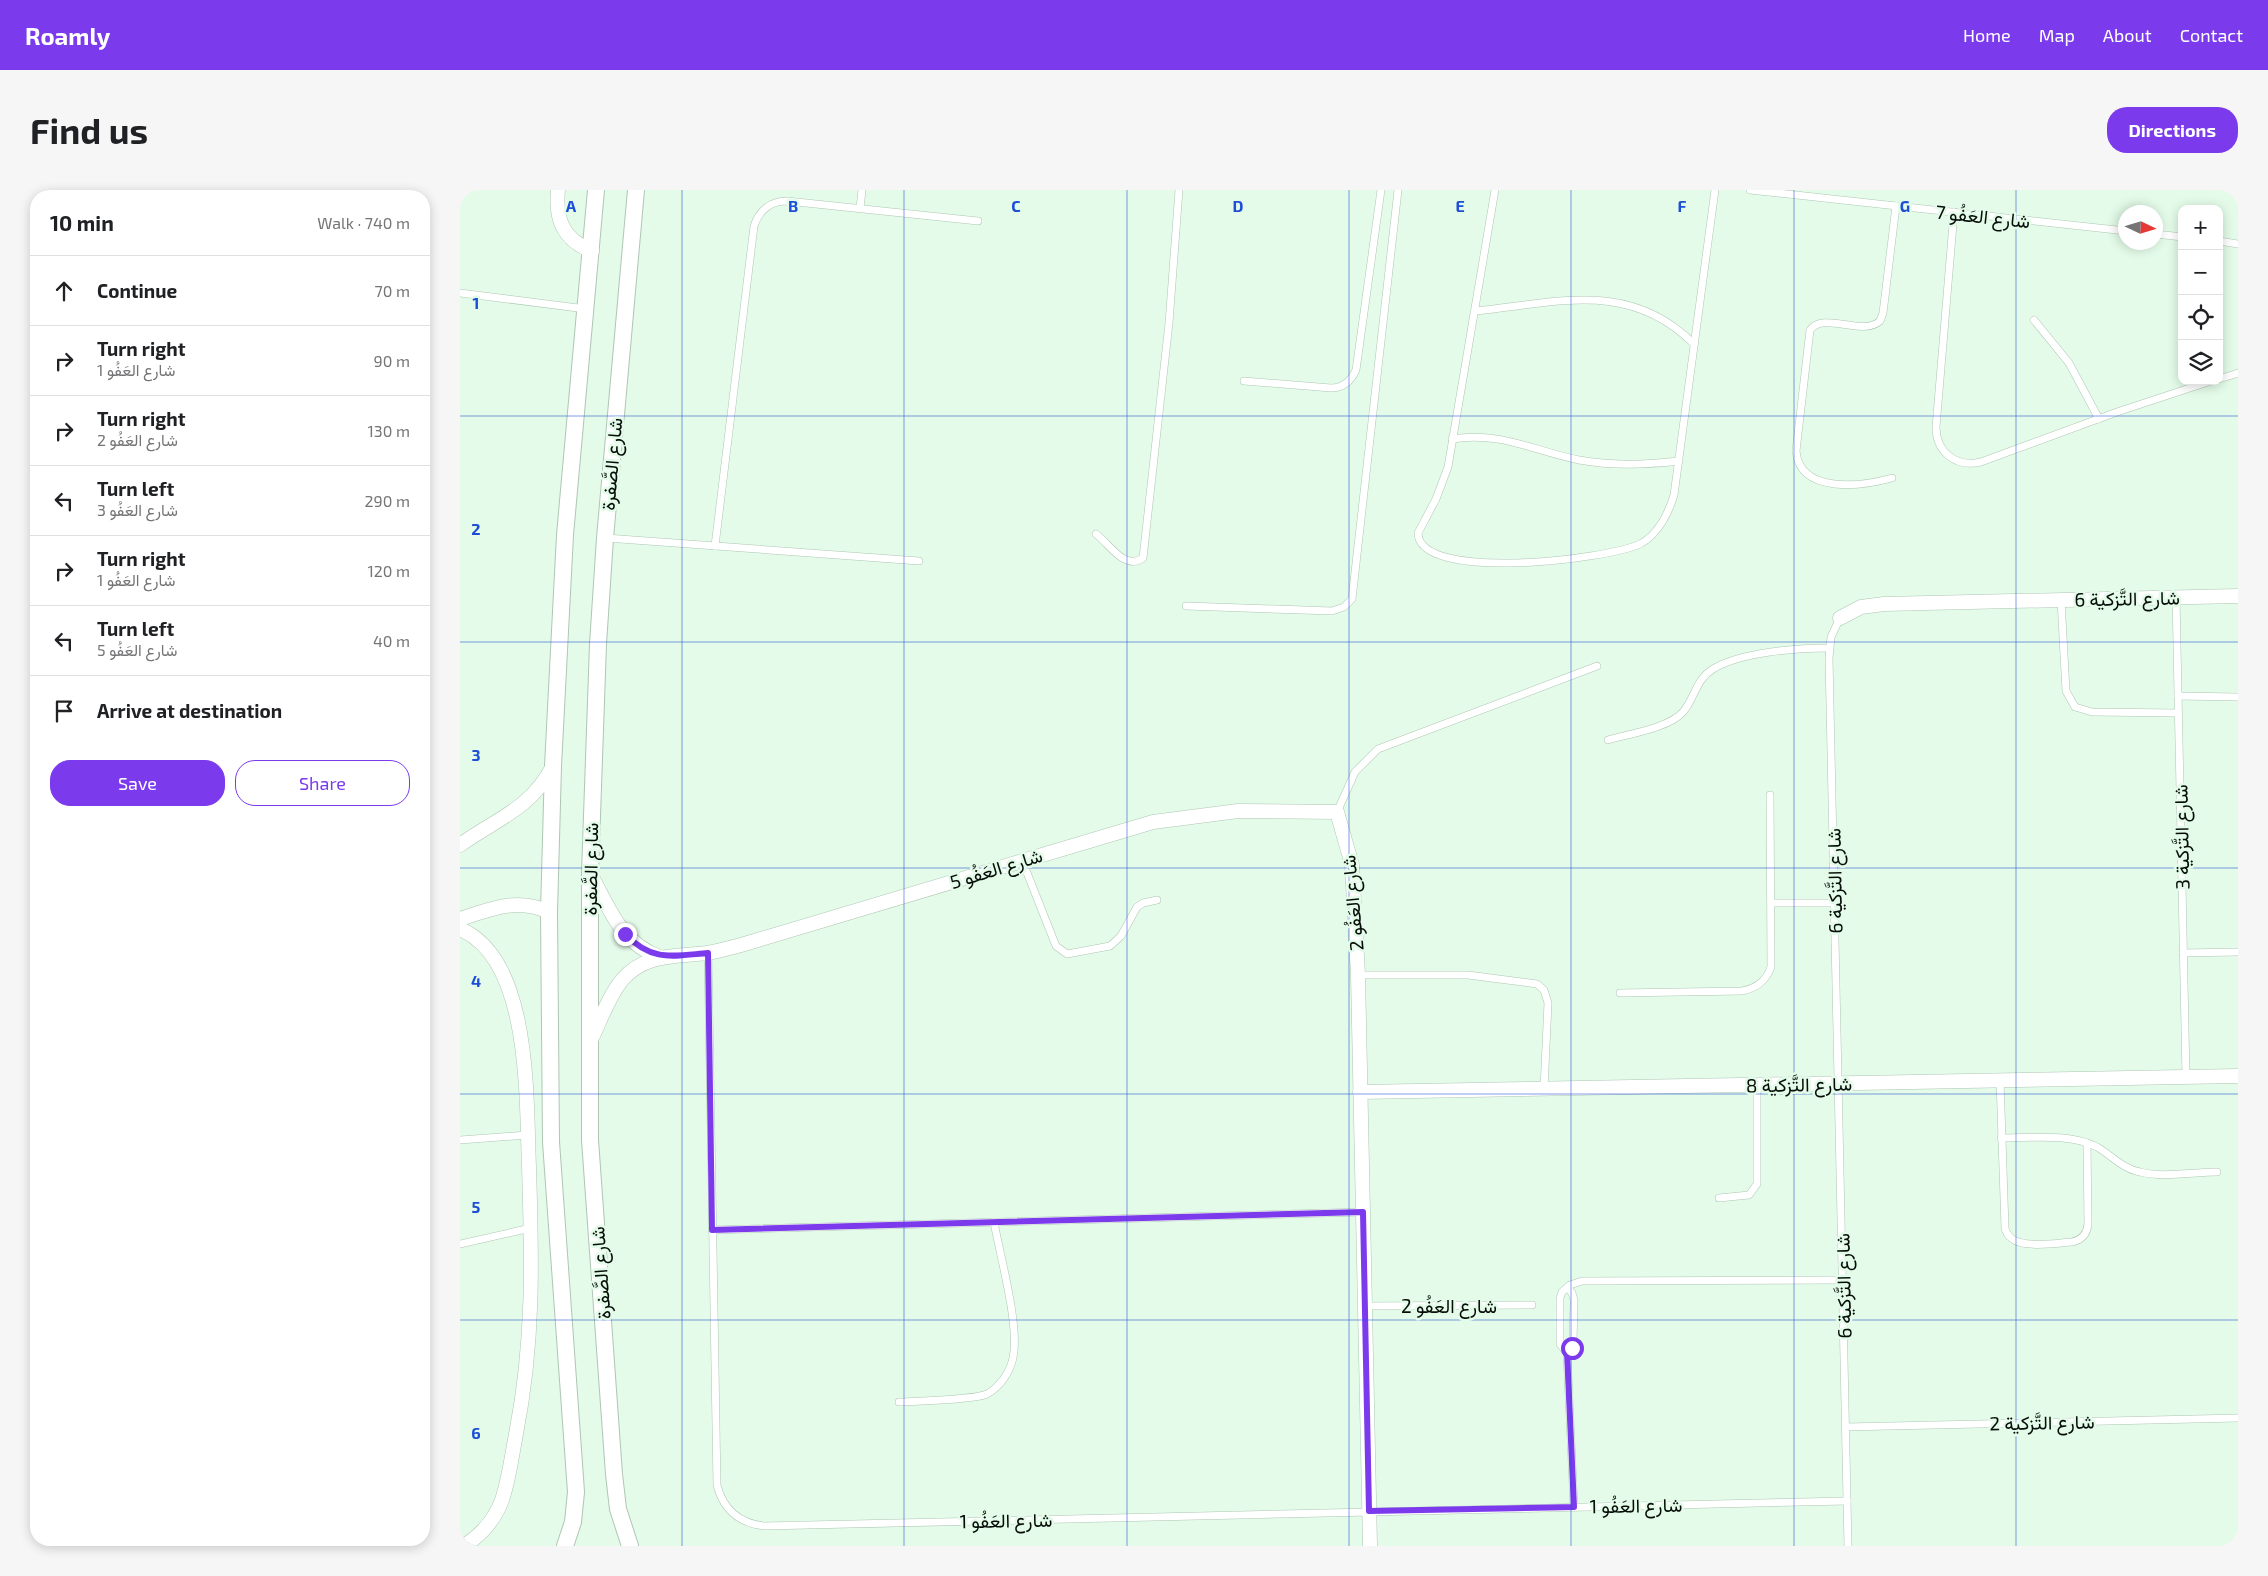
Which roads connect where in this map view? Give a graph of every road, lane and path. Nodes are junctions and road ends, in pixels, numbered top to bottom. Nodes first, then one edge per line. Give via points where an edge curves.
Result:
1 (558, 190) edge
2 (596, 190) edge
3 (636, 190) edge
4 (862, 190) edge
5 (1179, 190) edge
6 (1381, 190) edge
7 (1398, 190) edge
8 (1495, 190) edge
9 (1715, 190) edge
10 (1750, 190) edge
11 (1896, 206) junction
12 (860, 208) junction
13 (1954, 212) junction
14 (978, 221) dead end
15 (2118, 230) edge
16 (2163, 235) edge
17 (2178, 237) edge
18 (2223, 242) edge
19 (2238, 244) edge
20 (592, 251) junction
21 (460, 293) edge
22 (586, 309) junction
23 (1475, 311) junction
24 (2034, 320) dead end
25 (1694, 344) junction
26 (2238, 373) edge
27 (2223, 378) edge
28 (1244, 381) dead end
29 (2199, 385) edge
30 (2099, 419) junction
31 (1452, 438) junction
32 (1679, 461) junction
33 (1892, 478) dead end
34 (1096, 534) dead end
35 (605, 538) junction
36 (714, 546) junction
37 (919, 561) dead end
38 (2238, 596) edge
39 (2176, 598) junction
40 (2061, 600) junction
41 (1186, 606) dead end
42 (1840, 618) joint
43 (1829, 648) junction
44 (1597, 666) dead end
45 (2178, 696) junction
46 (2238, 697) edge
47 (2178, 713) junction
48 (1608, 740) dead end
49 (553, 766) junction
50 (1770, 795) dead end
51 (1337, 812) junction
52 (460, 845) edge
53 (1021, 860) junction
54 (590, 873) junction
55 (1157, 900) dead end
56 (1771, 903) junction
57 (1834, 903) junction
58 (549, 912) junction
59 (460, 919) edge
60 (460, 928) edge
61 (2238, 952) edge
62 (708, 953) junction
63 (2183, 953) junction
64 (660, 956) junction
65 (1358, 975) junction
66 (1620, 993) dead end
67 (589, 1045) junction
68 (2238, 1076) edge
69 (2186, 1077) junction
70 (2000, 1080) junction
71 (1838, 1083) junction
72 (1757, 1085) junction
73 (1544, 1089) junction
74 (1360, 1092) junction
75 (527, 1135) junction
76 (2001, 1138) junction
77 (460, 1140) edge
78 (2087, 1143) junction
79 (2217, 1172) dead end
80 (1719, 1198) dead end
81 (1363, 1212) junction
82 (994, 1222) junction
83 (531, 1228) junction
84 (712, 1230) junction
85 (460, 1244) edge
86 (1842, 1280) junction
87 (1568, 1288) junction
88 (1532, 1305) dead end
89 (1365, 1306) junction
90 (1567, 1352) junction
91 (899, 1402) dead end
92 (2238, 1418) edge
93 (1846, 1427) junction
94 (1847, 1501) junction
95 (1574, 1507) junction
96 (1369, 1511) junction
97 (464, 1546) edge
98 (565, 1546) edge
99 (630, 1546) edge
100 (1370, 1546) edge
101 (1848, 1546) edge

1 - 20 street via 556,207 563,230 580,247
2 - 20 street, شارع الصَّفرة
3 - 35 street, شارع الصَّفرة
4 - 12 lane
5 - 34 lane via 1169,322 1143,558 1132,562 1117,556
6 - 28 lane via 1356,370 1352,378 1331,388
7 - 41 lane via 1352,599 1344,607 1332,611
8 - 23 lane
9 - 25 lane
10 - 11 lane, شارع العَفُو 7
11 - 13 lane, شارع العَفُو 7
11 - 33 lane via 1884,314 1880,321 1868,327 1821,323 1810,330 1796,450 1805,471 1828,483 1860,484
12 - 14 lane
12 - 36 lane via 781,201 764,208 756,220
13 - 15 lane, شارع العَفُو 7
13 - 30 lane via 1936,427 1940,447 1950,458 1973,464
16 - 17 lane
18 - 19 lane
20 - 22 street, شارع الصَّفرة
21 - 22 lane
22 - 49 street, شارع الصَّفرة via 565,535
23 - 25 lane via 1569,301 1626,303 1654,313
23 - 31 lane
24 - 30 lane via 2069,363
25 - 32 lane
26 - 27 lane
29 - 30 lane
31 - 32 lane via 1503,438 1553,454 1605,463
31 - 32 lane via 1443,483 1419,528 1418,538 1428,550 1471,563 1559,560 1640,544 1659,527 1671,505
35 - 36 lane
35 - 54 street, شارع الصَّفرة
36 - 37 lane
38 - 39 street, شارع التَّزكية 6
39 - 40 street, شارع التَّزكية 6
39 - 45 lane, شارع التَّزكية 3
40 - 42 street, شارع التَّزكية 6 via 1872,605
40 - 47 lane via 2066,691 2075,707 2092,712
42 - 43 lane, شارع التَّزكية 6
43 - 48 lane via 1773,651 1715,668 1702,678 1687,707 1675,719
43 - 57 lane, شارع التَّزكية 6
44 - 51 lane via 1378,748 1355,772
45 - 46 lane
45 - 47 lane, شارع التَّزكية 3
47 - 63 lane, شارع التَّزكية 3
49 - 52 street via 541,787 526,803
49 - 58 street, شارع الصَّفرة
50 - 56 lane
51 - 53 street, شارع العَفُو 5 via 1238,811 1178,818
51 - 65 street, شارع العَفُو 2 via 1352,865
53 - 55 lane via 1056,946 1067,954 1110,946 1121,936 1137,907
53 - 62 street, شارع العَفُو 5 via 764,939
54 - 64 street, شارع العَفُو 5 via 625,934 640,948
54 - 67 street, شارع الصَّفرة
56 - 57 lane
56 - 66 lane via 1771,967 1766,978 1756,987 1742,991
57 - 71 lane, شارع التَّزكية 6
58 - 59 street via 529,905 508,904
58 - 98 street, شارع الصَّفرة via 551,1142 576,1492 573,1522
60 - 75 street via 475,936 492,954 513,1002 524,1056
61 - 63 lane
62 - 64 street, شارع العَفُو 5
62 - 84 lane, شارع العَفُو 1
63 - 69 lane, شارع التَّزكية 3
64 - 67 street, شارع العَفُو 5 via 639,965 621,981
65 - 73 lane via 1468,975 1537,984 1544,990 1548,1002
65 - 74 street, شارع العَفُو 2
67 - 99 street, شارع الصَّفرة via 590,1140 614,1474 618,1509
68 - 69 street, شارع التَّزكية 8
69 - 70 street, شارع التَّزكية 8
70 - 71 street, شارع التَّزكية 8
70 - 76 lane
71 - 72 street, شارع التَّزكية 8
71 - 86 lane, شارع التَّزكية 6
72 - 73 street, شارع التَّزكية 8
72 - 80 lane via 1758,1184 1749,1195
73 - 74 street, شارع التَّزكية 8
74 - 81 street, شارع العَفُو 2
75 - 77 lane
75 - 83 street
76 - 78 lane via 2064,1138
76 - 78 lane via 2005,1228 2011,1239 2020,1243 2072,1242 2086,1234
78 - 79 lane via 2138,1172
81 - 82 lane
81 - 89 street, شارع العَفُو 2
82 - 84 lane
82 - 91 lane via 1011,1311 1014,1344 1010,1368 999,1384 986,1394
83 - 85 lane
83 - 97 street via 528,1356 509,1468 498,1510 485,1528
84 - 96 lane, شارع العَفُو 1 via 716,1485 725,1506 742,1520 764,1526
86 - 87 lane via 1582,1281
86 - 93 lane, شارع التَّزكية 6
87 - 90 lane via 1574,1300 1572,1344
87 - 90 lane via 1560,1298 1560,1344
88 - 89 lane, شارع العَفُو 2
89 - 96 street, شارع العَفُو 2
90 - 95 lane
92 - 93 lane, شارع التَّزكية 2
93 - 94 lane, شارع التَّزكية 6
94 - 95 lane, شارع العَفُو 1
94 - 101 lane, شارع التَّزكية 6
95 - 96 lane, شارع العَفُو 1
96 - 100 street, شارع العَفُو 2

